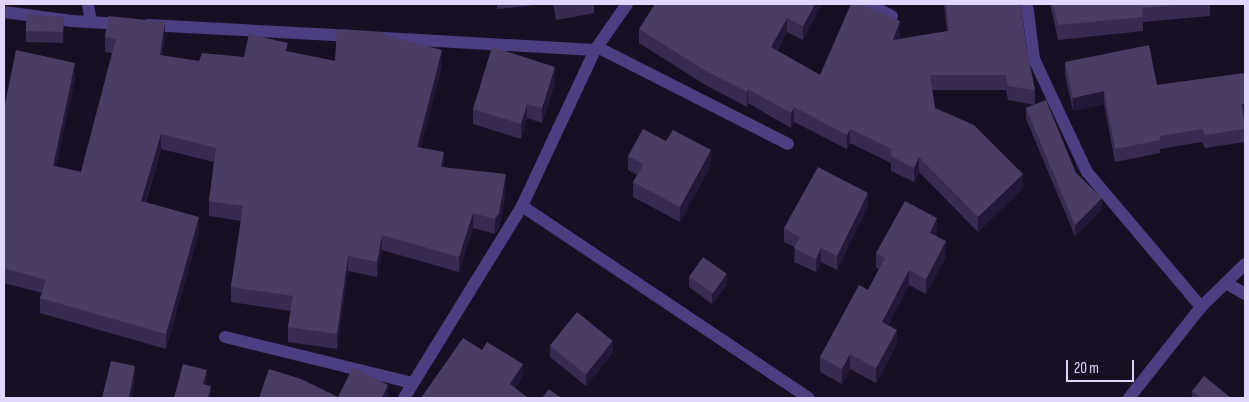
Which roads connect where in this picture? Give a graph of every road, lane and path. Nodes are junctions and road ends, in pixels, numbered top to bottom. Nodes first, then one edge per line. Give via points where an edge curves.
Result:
1 (88, 4) edge
2 (626, 4) edge
3 (869, 4) edge
4 (1027, 4) edge
5 (4, 12) edge
6 (892, 16) edge
7 (91, 22) junction
8 (596, 49) junction
9 (788, 144) dead end
10 (522, 206) junction
11 (1245, 264) edge
12 (1226, 283) junction
13 (1245, 294) edge
14 (1201, 306) junction
15 (225, 337) dead end
16 (412, 383) junction
17 (404, 398) edge
18 (809, 398) edge
19 (1129, 398) edge

1 - 7 street
2 - 8 street
3 - 6 street
4 - 14 street via 1034,59 1087,172
5 - 7 street
7 - 8 street
8 - 9 street
8 - 10 street
10 - 16 street
10 - 18 street
11 - 12 street
12 - 13 street
12 - 14 street
14 - 19 street
15 - 16 street
16 - 17 street

